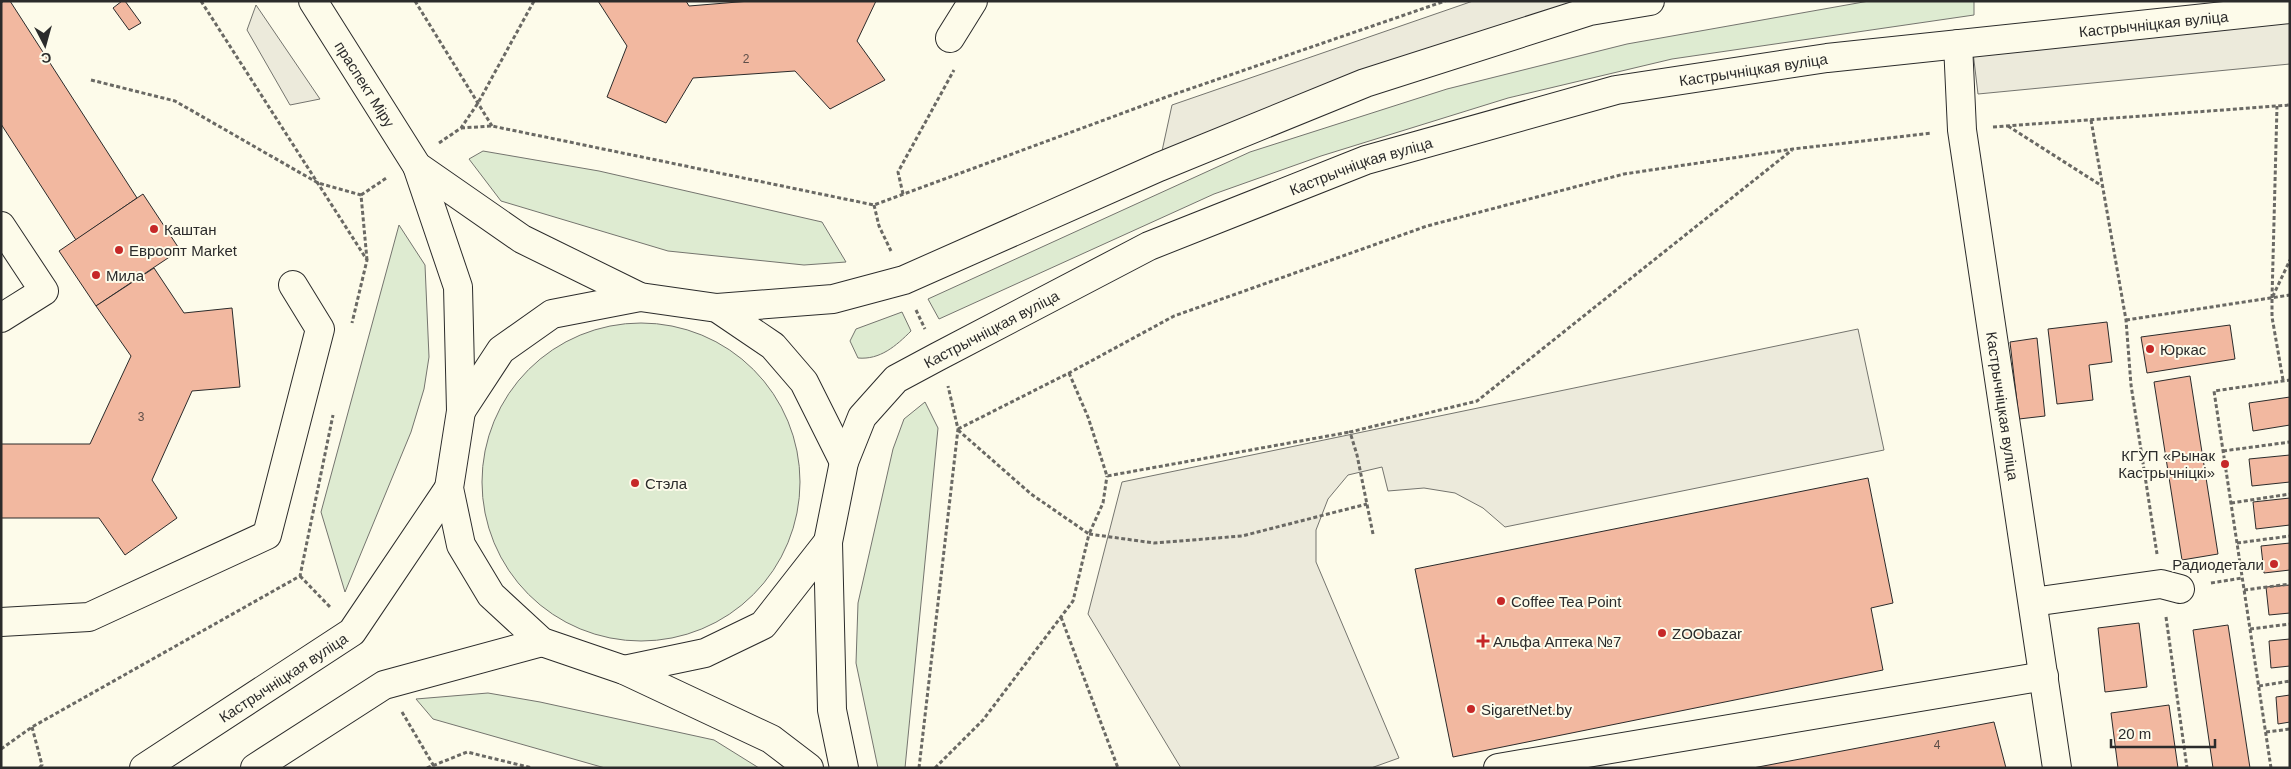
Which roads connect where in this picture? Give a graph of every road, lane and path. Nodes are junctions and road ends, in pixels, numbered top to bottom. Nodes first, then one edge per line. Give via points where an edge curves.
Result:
1 (312, 1) edge
2 (415, 1) edge
3 (534, 1) edge
4 (973, 1) edge
5 (1445, 1) edge
6 (1650, 1) edge
7 (2290, 9) edge
8 (1958, 44) junction
9 (954, 49) joint
10 (91, 80) dead end
11 (478, 103) junction
12 (2290, 105) edge
13 (2277, 106) junction
14 (2091, 120) junction
15 (492, 126) junction
16 (2008, 126) junction
17 (1962, 130) junction
18 (1793, 149) junction
19 (417, 166) junction
20 (2103, 186) junction
21 (903, 194) junction
22 (874, 205) junction
23 (1, 226) edge
24 (879, 226) dead end
25 (367, 260) dead end
26 (2290, 260) edge
27 (293, 285) dead end
28 (2290, 295) edge
29 (640, 296) junction
30 (2272, 298) junction
31 (717, 308) junction
32 (1, 318) edge
33 (2126, 320) junction
34 (1069, 373) junction
35 (2283, 380) junction
36 (2290, 380) edge
37 (947, 382) dead end
38 (461, 411) junction
39 (958, 429) junction
40 (1350, 432) junction
41 (2290, 442) edge
42 (2223, 451) junction
43 (844, 462) junction
44 (1107, 476) junction
45 (448, 488) junction
46 (2290, 494) edge
47 (2230, 503) junction
48 (1367, 504) junction
49 (1089, 534) junction
50 (1373, 534) dead end
51 (2290, 536) edge
52 (828, 542) junction
53 (2236, 543) junction
54 (300, 576) dead end
55 (2290, 584) edge
56 (2171, 587) junction
57 (2244, 590) junction
58 (2033, 602) junction
59 (1061, 616) junction
60 (1, 622) edge
61 (2290, 624) edge
62 (2250, 629) junction
63 (542, 642) junction
64 (624, 670) junction
65 (2044, 676) junction
66 (2290, 682) edge
67 (2259, 686) junction
68 (403, 713) dead end
69 (32, 727) junction
70 (2290, 729) edge
71 (2266, 732) junction
72 (1, 749) edge
73 (434, 766) edge
74 (39, 768) edge
75 (144, 768) edge
76 (256, 768) edge
77 (427, 768) edge
78 (532, 768) edge
79 (809, 768) edge
80 (844, 768) edge
81 (919, 768) edge
82 (935, 768) edge
83 (1118, 768) edge
84 (1498, 768) edge
85 (2057, 768) edge
86 (2187, 768) edge
87 (2271, 768) edge

1 - 19 main road, праспект Міру
2 - 11 path
3 - 11 path
4 - 9 main road
5 - 21 path via 1170,96
6 - 31 main road via 1590,12 1365,83 1158,166 904,280 833,300
7 - 8 main road, Кастрычніцкая вуліца
8 - 17 main road, Кастрычніцкая вуліца
8 - 43 main road, Кастрычніцкая вуліца via 1827,58 1616,90 1366,160 1149,246 896,379 862,417
9 - 21 path via 898,172
10 - 25 path via 175,101 318,183 361,195
11 - 15 path
11 - 15 path via 461,128
12 - 13 path
13 - 14 path
13 - 30 path
14 - 16 path
14 - 20 path
15 - 22 path
16 - 17 path
16 - 20 path
17 - 18 path
17 - 58 main road, Кастрычніцкая вуліца
18 - 34 path via 1624,174 1427,226 1174,316
18 - 40 path via 1477,401
19 - 29 main road via 522,239
19 - 38 main road via 458,287
20 - 33 path
21 - 22 path
22 - 24 path
23 - 32 main road via 44,291
26 - 30 path
27 - 60 main road via 320,329 267,535 89,618
28 - 30 path
29 - 31 main road
29 - 38 main road via 552,314 501,350
30 - 33 path
30 - 35 path via 2272,317
31 - 43 main road via 773,346 804,382
33 - 56 path via 2131,386
34 - 39 path
34 - 44 path via 1088,417
35 - 36 path
35 - 42 path via 2214,391
37 - 39 path
38 - 45 main road
39 - 49 path via 1031,494
39 - 81 path
40 - 44 path
40 - 48 path
41 - 42 path
42 - 47 path
43 - 52 main road, Кастрычніцкая вуліца
44 - 49 path via 1103,503
45 - 63 main road via 461,545 491,595
45 - 75 main road, Кастрычніцкая вуліца via 352,632
46 - 47 path
47 - 53 path
48 - 49 path via 1242,536 1154,543
48 - 50 path
49 - 59 path via 1072,601
51 - 53 path
52 - 64 main road via 763,625 705,653
52 - 80 main road via 832,710
53 - 57 path
54 - 69 path
55 - 57 path
56 - 58 main road
56 - 86 path
57 - 62 path
58 - 65 main road, Кастрычніцкая вуліца
59 - 82 path via 983,720
59 - 83 path
61 - 62 path
62 - 67 path
63 - 64 main road
63 - 76 main road via 384,685
64 - 79 main road via 770,739
65 - 84 main road
65 - 85 main road, Кастрычніцкая вуліца
66 - 67 path
67 - 71 path
68 - 73 path
69 - 72 path
69 - 74 path via 42,765
70 - 71 path
71 - 87 path
73 - 77 path
73 - 78 path via 467,752

